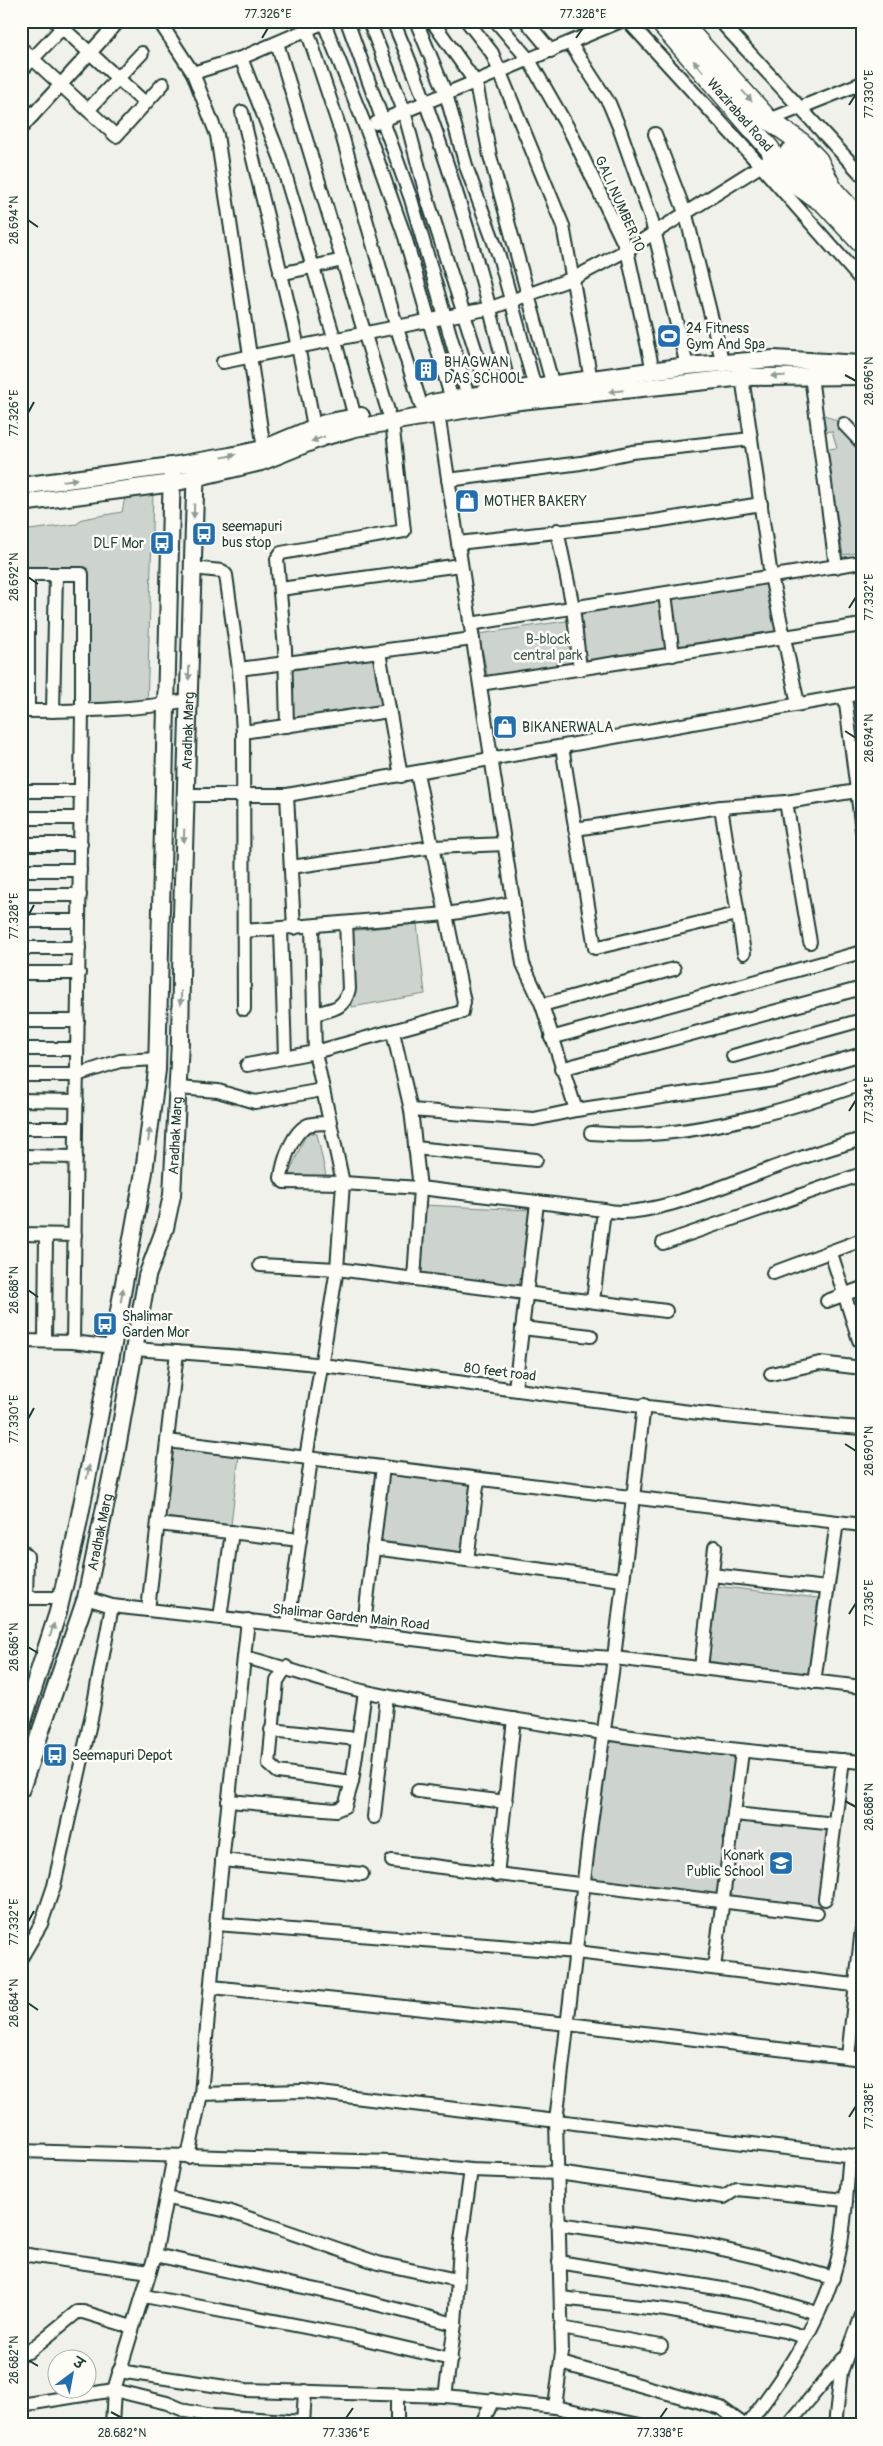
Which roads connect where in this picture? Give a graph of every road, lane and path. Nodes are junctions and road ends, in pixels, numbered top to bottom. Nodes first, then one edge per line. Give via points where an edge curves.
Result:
1 (119, 21) edge
2 (159, 21) edge
3 (346, 21) edge
4 (369, 21) edge
5 (392, 21) edge
6 (416, 21) edge
7 (432, 21) edge
8 (467, 21) edge
9 (496, 21) edge
10 (526, 21) edge
11 (620, 21) edge
12 (628, 21) edge
13 (659, 21) edge
14 (680, 21) edge
15 (720, 21) edge
16 (326, 22) edge
17 (58, 24) edge
18 (307, 30) junction
19 (277, 43) junction
20 (570, 43) junction
21 (21, 48) edge
22 (551, 51) junction
23 (90, 53) junction
24 (142, 53) dead end
25 (241, 58) junction
26 (33, 59) junction
27 (529, 60) junction
28 (21, 72) edge
29 (499, 72) junction
30 (193, 74) junction
31 (117, 79) junction
32 (476, 83) junction
33 (862, 83) edge
34 (163, 84) dead end
35 (60, 85) junction
36 (446, 94) junction
37 (144, 102) junction
38 (425, 103) junction
39 (21, 106) edge
40 (802, 107) junction
41 (88, 110) junction
42 (404, 111) junction
43 (242, 112) dead end
44 (32, 116) junction
45 (384, 120) junction
46 (769, 120) junction
47 (366, 127) junction
48 (21, 128) edge
49 (655, 134) dead end
50 (767, 162) junction
51 (862, 175) edge
52 (829, 198) junction
53 (686, 215) junction
54 (862, 222) edge
55 (655, 234) junction
56 (862, 244) edge
57 (627, 250) junction
58 (343, 260) junction
59 (313, 268) junction
60 (280, 274) junction
61 (574, 278) junction
62 (862, 281) edge
63 (529, 294) junction
64 (512, 300) junction
65 (491, 308) junction
66 (464, 312) junction
67 (447, 318) junction
68 (429, 322) junction
69 (397, 328) junction
70 (366, 335) junction
71 (335, 341) junction
72 (300, 347) junction
73 (249, 357) junction
74 (223, 362) dead end
75 (722, 364) junction
76 (862, 364) edge
77 (687, 366) junction
78 (741, 370) junction
79 (653, 371) junction
80 (811, 376) junction
81 (862, 376) edge
82 (591, 380) junction
83 (553, 386) junction
84 (535, 388) junction
85 (510, 391) junction
86 (489, 393) junction
87 (468, 397) junction
88 (437, 405) junction
89 (390, 416) junction
90 (355, 418) junction
91 (844, 424) dead end
92 (314, 427) junction
93 (751, 439) junction
94 (862, 443) edge
95 (264, 455) junction
96 (172, 466) junction
97 (196, 470) junction
98 (448, 480) junction
99 (172, 483) junction
100 (21, 486) edge
101 (21, 503) edge
102 (761, 504) junction
103 (557, 530) junction
104 (458, 543) junction
105 (862, 562) edge
106 (461, 565) junction
107 (836, 567) junction
108 (192, 568) junction
109 (25, 574) edge
110 (56, 574) junction
111 (771, 576) junction
112 (280, 589) junction
113 (665, 594) junction
114 (573, 607) junction
115 (470, 624) junction
116 (862, 624) edge
117 (785, 635) junction
118 (473, 638) junction
119 (379, 652) junction
120 (673, 655) junction
121 (285, 664) junction
122 (239, 669) junction
123 (580, 669) junction
124 (480, 684) junction
125 (862, 693) edge
126 (845, 696) junction
127 (188, 700) junction
128 (166, 704) junction
129 (798, 704) junction
130 (24, 711) edge
131 (53, 711) junction
132 (82, 711) junction
133 (389, 711) junction
134 (287, 726) junction
135 (243, 732) junction
136 (562, 747) junction
137 (493, 760) junction
138 (417, 773) junction
139 (401, 776) junction
140 (21, 791) edge
141 (81, 791) junction
142 (857, 791) junction
143 (186, 795) junction
144 (243, 796) junction
145 (287, 796) junction
146 (786, 802) junction
147 (720, 807) junction
148 (21, 818) edge
149 (81, 818) junction
150 (575, 829) junction
151 (862, 830) edge
152 (21, 844) edge
153 (80, 844) junction
154 (505, 844) junction
155 (433, 847) junction
156 (291, 867) junction
157 (21, 870) edge
158 (80, 870) junction
159 (21, 895) edge
160 (80, 895) junction
161 (514, 903) junction
162 (447, 914) junction
163 (737, 914) junction
164 (21, 921) edge
165 (80, 921) junction
166 (346, 923) junction
167 (312, 926) junction
168 (287, 929) junction
169 (244, 932) junction
170 (810, 942) dead end
171 (21, 948) edge
172 (79, 948) junction
173 (744, 952) dead end
174 (862, 952) edge
175 (674, 968) dead end
176 (21, 973) edge
177 (79, 973) junction
178 (862, 988) edge
179 (542, 1005) junction
180 (244, 1009) dead end
181 (314, 1014) junction
182 (862, 1020) edge
183 (21, 1021) edge
184 (78, 1021) junction
185 (393, 1032) junction
186 (551, 1038) junction
187 (21, 1049) edge
188 (77, 1049) junction
189 (315, 1052) junction
190 (862, 1054) edge
191 (733, 1056) dead end
192 (285, 1057) junction
193 (157, 1059) junction
194 (247, 1065) dead end
195 (561, 1069) junction
196 (21, 1075) edge
197 (77, 1075) junction
198 (156, 1079) junction
199 (178, 1084) junction
200 (862, 1084) edge
201 (322, 1090) junction
202 (21, 1100) edge
203 (77, 1101) junction
204 (411, 1110) junction
205 (576, 1110) junction
206 (329, 1123) junction
207 (21, 1128) edge
208 (76, 1128) junction
209 (591, 1133) dead end
210 (862, 1139) edge
211 (416, 1148) junction
212 (21, 1156) edge
213 (76, 1157) junction
214 (536, 1160) dead end
215 (862, 1174) edge
216 (343, 1183) junction
217 (420, 1188) junction
218 (537, 1203) junction
219 (604, 1210) junction
220 (21, 1234) edge
221 (46, 1235) junction
222 (75, 1235) junction
223 (862, 1240) edge
224 (663, 1243) dead end
225 (831, 1253) junction
226 (260, 1265) dead end
227 (337, 1269) junction
228 (773, 1273) dead end
229 (414, 1279) junction
230 (862, 1288) edge
231 (526, 1293) junction
232 (844, 1294) junction
233 (593, 1301) junction
234 (827, 1301) dead end
235 (666, 1311) dead end
236 (522, 1328) junction
237 (591, 1336) dead end
238 (862, 1340) edge
239 (21, 1341) edge
240 (45, 1341) junction
241 (73, 1342) junction
242 (113, 1347) junction
243 (135, 1349) junction
244 (177, 1352) junction
245 (320, 1364) junction
246 (862, 1368) edge
247 (771, 1374) dead end
248 (515, 1389) junction
249 (644, 1405) junction
250 (862, 1428) edge
251 (167, 1441) junction
252 (309, 1458) junction
253 (383, 1467) junction
254 (478, 1479) junction
255 (632, 1498) junction
256 (836, 1522) junction
257 (158, 1524) junction
258 (862, 1525) edge
259 (232, 1532) junction
260 (300, 1540) junction
261 (715, 1547) dead end
262 (373, 1548) junction
263 (21, 1550) edge
264 (467, 1560) junction
265 (712, 1575) junction
266 (622, 1580) junction
267 (827, 1588) junction
268 (24, 1598) edge
269 (61, 1598) junction
270 (86, 1598) junction
271 (112, 1606) junction
272 (148, 1610) junction
273 (220, 1618) junction
274 (248, 1620) junction
275 (288, 1625) junction
276 (363, 1633) junction
277 (244, 1657) junction
278 (614, 1658) junction
279 (286, 1667) junction
280 (701, 1668) junction
281 (814, 1682) junction
282 (862, 1687) edge
283 (365, 1692) junction
284 (387, 1696) junction
285 (514, 1719) junction
286 (21, 1727) edge
287 (271, 1730) junction
288 (602, 1733) junction
289 (357, 1738) junction
290 (742, 1752) junction
291 (843, 1760) junction
292 (862, 1762) edge
293 (352, 1782) junction
294 (21, 1788) edge
295 (418, 1791) dead end
296 (228, 1801) junction
297 (506, 1802) junction
298 (734, 1814) junction
299 (374, 1817) dead end
300 (826, 1823) dead end
301 (222, 1860) junction
302 (392, 1861) dead end
303 (362, 1874) dead end
304 (497, 1875) junction
305 (584, 1885) junction
306 (825, 1899) dead end
307 (722, 1902) junction
308 (817, 1913) dead end
309 (216, 1924) junction
310 (862, 1928) edge
311 (576, 1952) junction
312 (21, 1958) edge
313 (714, 1968) junction
314 (859, 1986) edge
315 (212, 1987) junction
316 (568, 2024) junction
317 (848, 2057) junction
318 (862, 2059) edge
319 (201, 2094) junction
320 (556, 2121) junction
321 (21, 2151) edge
322 (174, 2156) junction
323 (188, 2157) junction
324 (856, 2157) edge
325 (471, 2170) junction
326 (558, 2173) junction
327 (167, 2198) junction
328 (845, 2200) junction
329 (558, 2224) junction
330 (21, 2254) edge
331 (155, 2255) junction
332 (559, 2262) junction
333 (150, 2272) junction
334 (833, 2278) junction
335 (457, 2280) junction
336 (144, 2296) junction
337 (560, 2298) junction
338 (817, 2313) junction
339 (862, 2315) edge
340 (455, 2324) junction
341 (132, 2327) junction
342 (562, 2328) junction
343 (805, 2337) junction
344 (661, 2346) dead end
345 (850, 2349) junction
346 (21, 2354) edge
347 (451, 2359) junction
348 (561, 2363) junction
349 (119, 2372) junction
350 (114, 2390) junction
351 (306, 2391) junction
352 (397, 2394) junction
353 (446, 2396) junction
354 (493, 2400) junction
355 (21, 2405) edge
356 (555, 2407) junction
357 (243, 2420) edge
358 (611, 2422) edge
359 (303, 2423) edge
360 (112, 2425) edge
361 (397, 2425) edge
362 (482, 2425) edge
363 (640, 2425) edge
364 (745, 2425) edge
365 (788, 2425) edge
366 (835, 2425) edge

1 - 23 street
2 - 30 street
3 - 45 street
4 - 42 street
5 - 38 street
6 - 36 street
7 - 32 street
8 - 29 street via 488,45
9 - 27 street, GALI NUMBER 10
10 - 22 street
11 - 20 street
12 - 50 street
50 -> 13 highway, Wazirabad Road via 770,149
14 -> 46 highway, Wazirabad Road
15 - 40 street
16 - 18 street
16 - 47 street
17 - 23 street
17 - 26 street
18 - 19 street
18 - 69 street via 342,135
19 - 25 street
19 - 58 street
20 - 22 street
20 - 55 street via 614,114
21 - 26 street
22 - 27 street
23 - 31 street
23 - 35 street
24 - 31 street
25 - 30 street
25 - 59 street via 280,157
26 - 28 street
26 - 35 street
27 - 29 street
27 - 57 street, GALI NUMBER 10 via 572,135
29 - 32 street
29 - 61 street via 558,213
30 - 73 street via 217,135
31 - 37 street
31 - 41 street
32 - 36 street
32 - 63 street via 488,148
33 - 40 street
34 - 37 street
35 - 41 street
35 - 44 street
36 - 38 street
36 - 64 street via 467,169
37 - 41 street via 116,136
38 - 42 street
38 - 65 street via 472,239
39 - 44 street
40 - 46 street
40 - 51 street
42 - 45 street
42 - 66 street via 427,198
43 - 60 street
44 - 48 street
45 - 47 street
45 - 67 street
46 - 52 highway, Wazirabad Road via 802,143 818,160
47 - 68 street via 405,238
49 - 53 street
50 - 52 highway, Wazirabad Road via 787,178
50 - 53 street
50 - 62 street
52 - 54 highway, Wazirabad Road
52 - 56 highway, Wazirabad Road
53 - 55 street
53 - 75 street
55 - 57 street
55 - 77 street
57 - 61 street
57 - 79 street, GALI NUMBER 10
58 - 59 street
58 - 70 street
59 - 60 street
59 - 71 street
60 - 72 street
61 - 63 street
61 - 82 street
63 - 64 street
63 - 83 street
64 - 65 street
64 - 84 street
65 - 66 street
65 - 85 street
66 - 67 street
66 - 86 street
67 - 68 street
67 - 87 street
68 - 69 street
68 - 88 street
69 - 70 street
69 - 88 street
70 - 71 street
70 - 89 street
71 - 72 street
71 - 90 street
72 - 73 street
72 - 92 street
73 - 74 street
73 - 95 street
75 - 77 main road
75 - 78 main road
76 - 78 main road via 774,359
77 - 79 main road
80 -> 78 main road
78 -> 88 main road via 511,402
78 - 93 street
79 - 82 main road
80 - 81 main road
80 - 107 street
82 - 83 main road
83 - 84 main road
84 - 85 main road
85 - 86 main road
86 - 87 main road
87 - 88 main road
88 - 89 main road
88 - 98 street
89 - 90 main road
89 -> 95 main road
89 - 112 street via 404,531 281,552 277,559
90 - 92 main road
91 - 94 street
92 - 95 main road
93 - 98 street via 632,452 581,463
93 - 102 street
95 - 97 main road
96 - 97 main road
96 - 99 main road, Aradhak Marg
100 -> 96 main road
97 - 99 main road
97 -> 108 main road, Aradhak Marg
98 - 104 street
99 - 101 main road
99 - 128 main road, Aradhak Marg
102 - 103 street via 655,521
102 - 111 street
103 - 104 street
103 - 114 street
104 - 106 street
105 - 107 street
106 - 112 street
106 - 115 street
107 - 111 street
108 - 122 street via 222,571 226,575
108 -> 127 main road, Aradhak Marg
109 - 110 street
109 - 130 street
110 - 131 street
110 - 132 street via 82,574
111 - 113 street
111 - 117 street
112 - 121 street
113 - 114 street
113 - 120 street
114 - 115 street
114 - 123 street
115 - 118 street
116 - 117 street
117 - 120 street
117 - 129 street
118 - 119 street
118 - 124 street
119 - 121 street
119 - 133 street
120 - 123 street
121 - 122 street
121 - 134 street
122 - 135 street
123 - 124 street
124 - 137 street
125 - 126 street
126 - 129 street
126 - 142 street
127 - 128 street
127 - 143 main road, Aradhak Marg
128 - 132 street
128 - 193 main road, Aradhak Marg
129 - 136 street
130 - 131 street
131 - 132 street
132 - 141 street
133 - 134 street
133 - 139 street
134 - 135 street
135 - 144 street
136 - 137 street
136 - 150 street
137 - 138 street
137 - 154 street
138 - 139 street
138 - 155 street
139 - 145 street
140 - 141 street
141 - 149 street
142 - 146 street
142 - 151 street
143 - 144 street
143 -> 199 main road, Aradhak Marg
144 - 145 street
144 - 169 street
145 - 156 street
146 - 147 street
146 - 170 street
147 - 150 street
147 - 163 street
148 - 149 street
149 - 153 street
150 - 163 street via 595,948
152 - 153 street
153 - 158 street
154 - 155 street
154 - 161 street
155 - 156 street
155 - 162 street
156 - 168 street
157 - 158 street
158 - 160 street
159 - 160 street
160 - 165 street
161 - 162 street
161 - 179 street via 523,964
162 - 166 street
162 - 185 street via 464,1007 458,1014
163 - 173 street
164 - 165 street
165 - 172 street
166 - 167 street
166 - 181 street via 347,999 339,1006
167 - 168 street
167 - 181 street
168 - 169 street
168 - 192 street
169 - 180 street
171 - 172 street
172 - 177 street
174 - 186 street
175 - 179 street
176 - 177 street
177 - 184 street
178 - 195 street
179 - 186 street
181 - 189 street
182 - 191 street
183 - 184 street
184 - 188 street
185 - 189 street
185 - 204 street
186 - 195 street
187 - 188 street
188 - 197 street
189 - 192 street
189 - 201 street
190 - 205 street via 774,1080
192 - 194 street
193 - 197 street via 120,1061
193 - 198 main road, Aradhak Marg
195 - 205 street
196 - 197 street
197 - 203 street
198 - 199 main road
242 -> 198 main road, Aradhak Marg via 144,1172
199 - 201 street via 254,1102
199 - 243 main road, Aradhak Marg via 172,1195 165,1228 147,1276
200 - 209 street via 820,1098 702,1127 651,1134
201 - 206 street
202 - 203 street
203 - 208 street
204 - 205 street via 522,1119 552,1117
204 - 211 street
206 - 216 street
206 - 216 street via 313,1124 301,1130 286,1158 281,1178 288,1184
207 - 208 street
208 - 213 street
210 - 219 street via 792,1160 680,1201 628,1213
211 - 214 street
211 - 217 street
212 - 213 street
213 - 222 street
215 - 224 street
216 - 217 street
216 - 227 street
217 - 218 street
217 - 229 street
218 - 219 street
218 - 231 street
219 - 233 street
220 - 221 street
221 - 222 street
221 - 240 street
222 - 241 street
223 - 225 street
225 - 228 street
225 - 232 street
226 - 227 street
227 - 229 street
227 - 245 street
229 - 231 street
230 - 232 street
231 - 233 street
231 - 236 street
232 - 234 street
232 - 238 street via 859,1340
233 - 235 street
236 - 237 street
236 - 248 street
239 - 240 street
240 - 241 street
241 - 242 street
269 -> 242 main road, Aradhak Marg
243 - 244 street, 80 feet road
243 - 270 main road, Aradhak Marg
244 - 245 street, 80 feet road
244 - 251 street
245 - 248 street, 80 feet road
245 - 252 street
246 - 247 street via 820,1362
248 - 249 street, 80 feet road
249 - 250 street, 80 feet road
249 - 255 street
251 - 252 street
251 - 257 street
252 - 253 street
252 - 260 street
253 - 254 street
253 - 262 street
254 - 255 street
254 - 264 street
255 - 256 street
255 - 266 street
256 - 258 street
256 - 267 street
257 - 259 street
257 - 272 street
259 - 260 street
259 - 273 street
260 - 275 street
261 - 265 street
262 - 264 street
262 - 276 street
263 - 268 street via 26,1556
264 - 266 street
265 - 267 street
265 - 280 street
266 - 278 street
267 - 281 street
268 - 269 street
286 -> 269 main road, Aradhak Marg
270 - 271 street, Shalimar Garden Main Road
270 - 294 main road, Aradhak Marg
271 - 272 street, Shalimar Garden Main Road
271 - 312 street via 54,1886 41,1924
272 - 273 street, Shalimar Garden Main Road
273 - 274 street, Shalimar Garden Main Road
274 - 275 street, Shalimar Garden Main Road
274 - 277 street
275 - 276 street, Shalimar Garden Main Road
276 - 278 street, Shalimar Garden Main Road via 518,1652
277 - 279 street
277 - 296 street
278 - 280 street, Shalimar Garden Main Road
278 - 288 street
279 - 283 street
279 - 287 street via 276,1680
280 - 281 street, Shalimar Garden Main Road
281 - 282 street, Shalimar Garden Main Road
283 - 284 street
283 - 289 street
284 - 285 street
284 - 299 street
285 - 288 street
285 - 297 street
287 - 289 street
287 - 293 street via 269,1764 273,1770
288 - 290 street
288 - 305 street
289 - 293 street
290 - 291 street
290 - 298 street
291 - 292 street
291 - 306 street
293 - 296 street via 345,1806 336,1810
295 - 297 street
296 - 301 street
297 - 304 street
298 - 300 street
298 - 307 street
301 - 303 street
301 - 309 street
302 - 304 street
304 - 305 street
305 - 307 street
305 - 311 street
307 - 308 street
307 - 313 street
309 - 311 street
309 - 315 street
310 - 314 street
311 - 313 street
311 - 316 street
313 - 314 street
314 - 317 street
315 - 316 street
315 - 319 street
316 - 317 street
316 - 320 street
317 - 318 street
319 - 320 street via 303,2091
319 - 323 street
320 - 324 street
320 - 326 street
321 - 322 street
322 - 323 street
322 - 327 street
323 - 325 street via 391,2162
324 - 328 street
325 - 326 street
325 - 335 street
326 - 328 street via 724,2196 737,2190
326 - 329 street
327 - 331 street
327 - 335 street via 228,2211 378,2263
328 - 334 street via 839,2256
329 - 332 street
329 - 334 street via 691,2242
330 - 333 street
331 - 333 street
331 - 340 street
332 - 337 street
332 - 338 street via 753,2294
333 - 336 street
334 - 338 street
335 - 340 street
336 - 341 street
336 - 347 street via 352,2336
337 - 342 street
337 - 343 street via 666,2310 785,2330
338 - 343 street
339 - 345 street
340 - 347 street
341 - 346 street via 76,2312 28,2352
341 - 349 street
342 - 344 street
342 - 348 street
343 - 364 street
345 - 365 street
345 - 366 street via 841,2372
347 - 353 street
348 - 356 street
348 - 364 street via 722,2408
349 - 350 street
349 - 351 street via 246,2390
350 - 355 street
350 - 357 street via 186,2411
350 - 360 street
351 - 352 street
351 - 359 street
352 - 353 street
352 - 361 street
353 - 354 street
354 - 356 street
354 - 362 street
356 - 358 street
357 - 359 street
358 - 363 street

